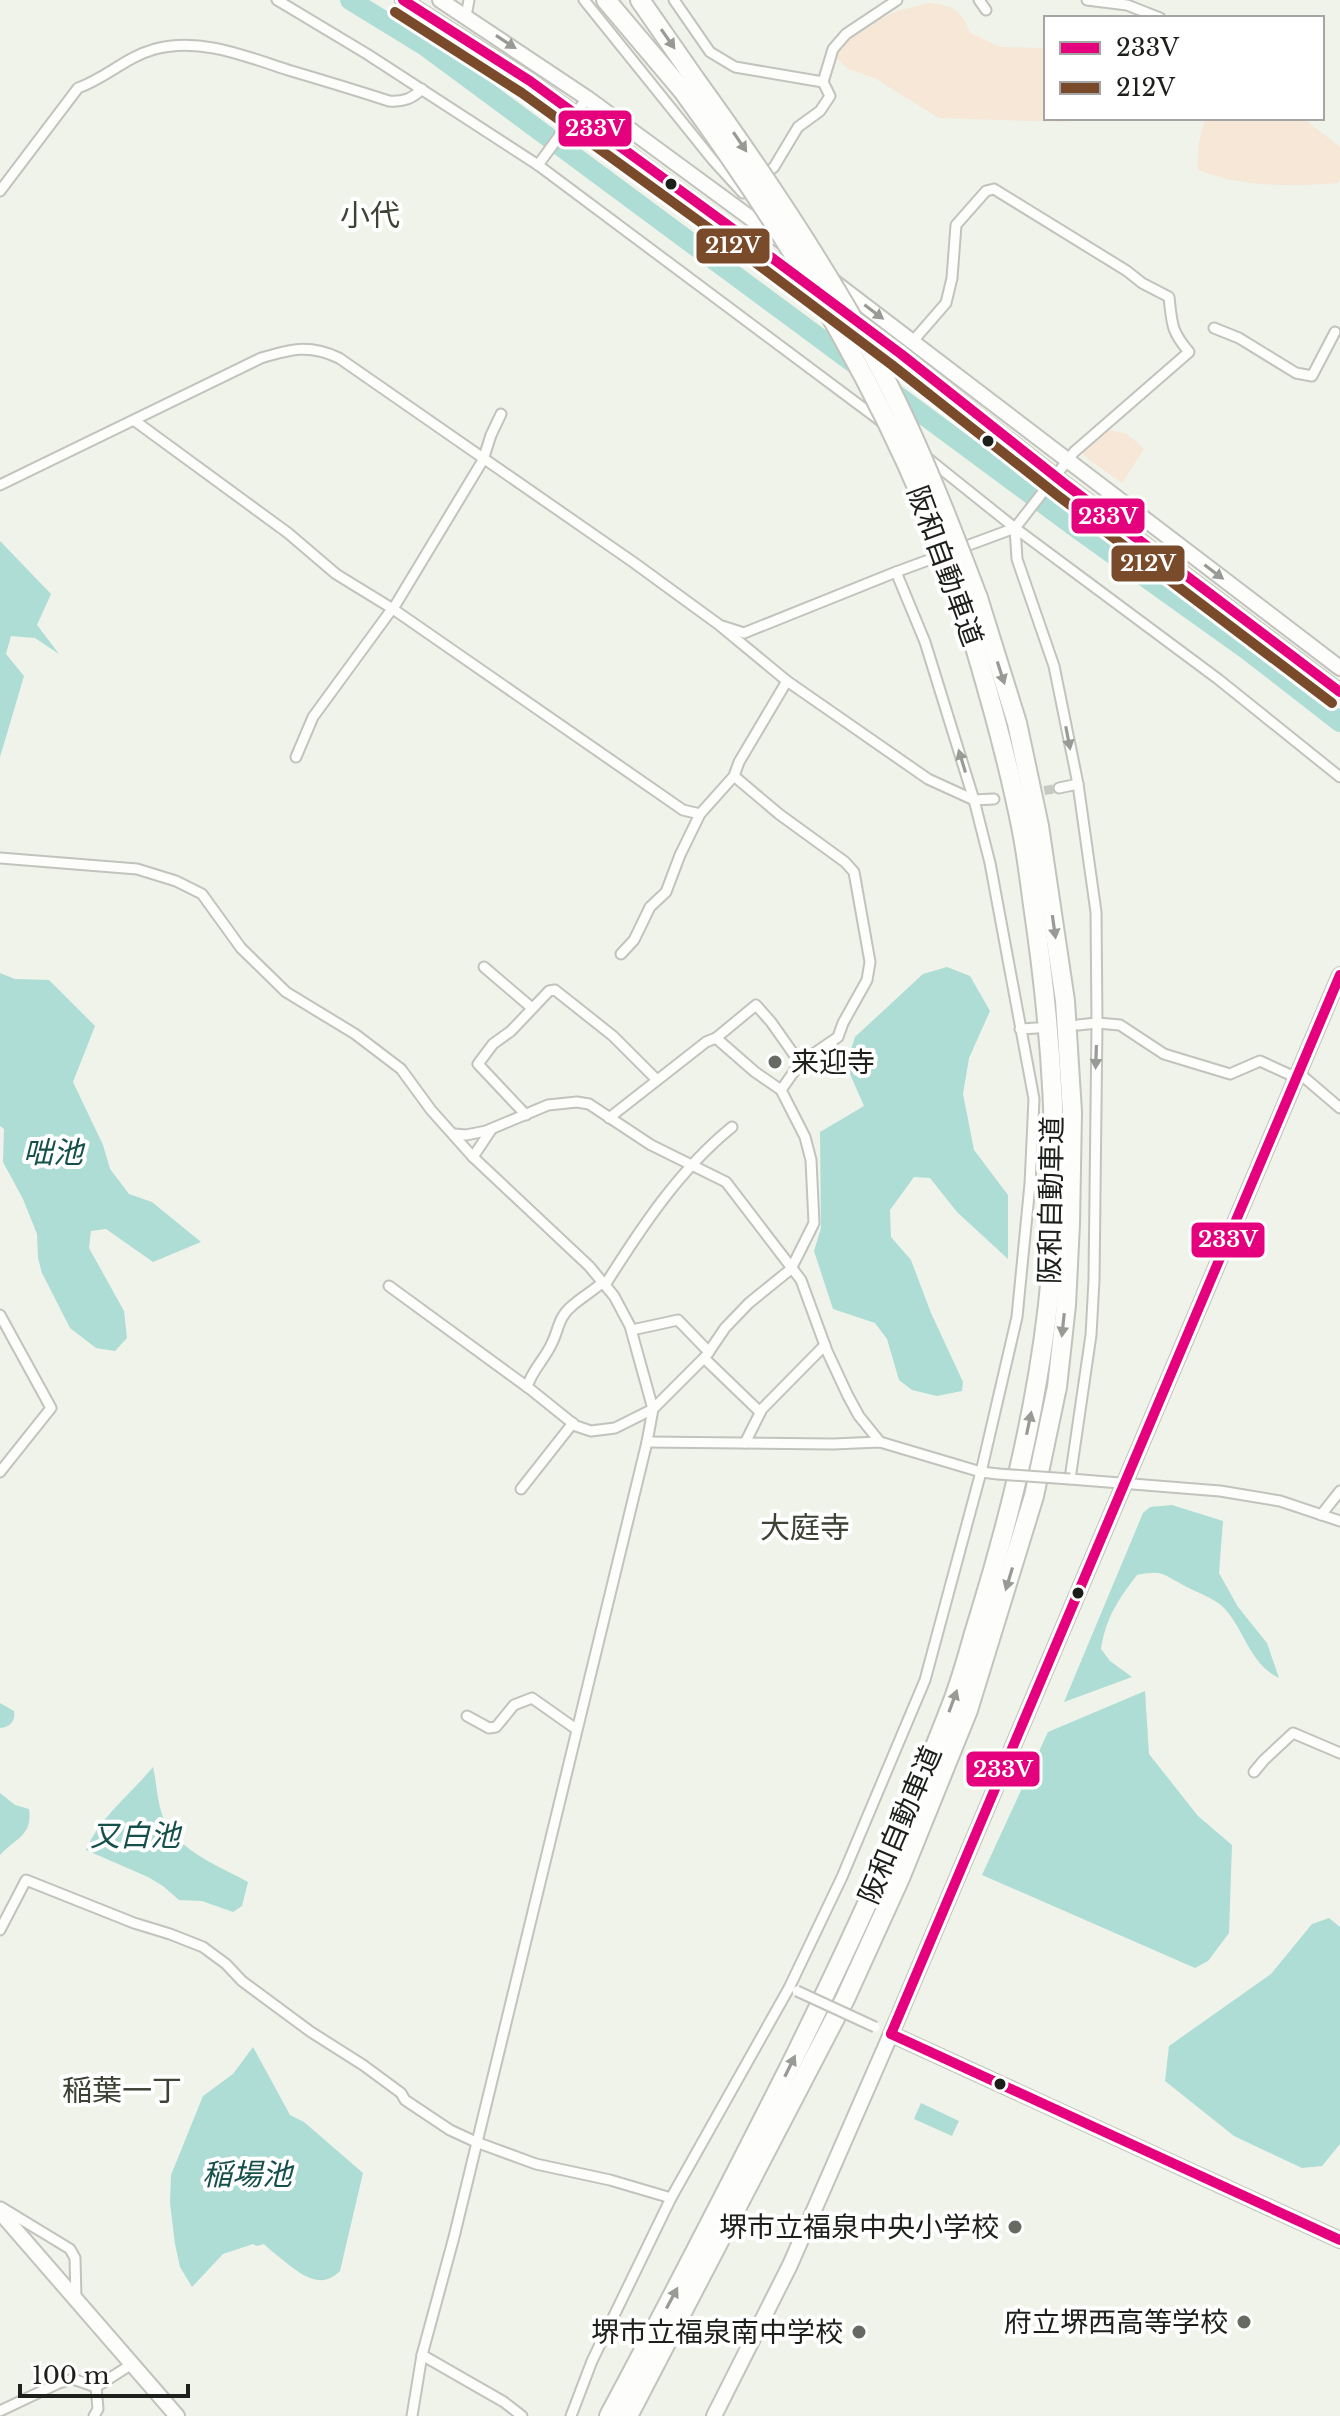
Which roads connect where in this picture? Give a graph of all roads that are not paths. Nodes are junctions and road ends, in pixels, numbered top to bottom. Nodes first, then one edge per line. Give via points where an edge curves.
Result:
1 (277, 0) edge
2 (403, 0) edge
3 (440, 0) edge
4 (469, 0) edge
5 (584, 0) edge
6 (606, 0) edge
7 (615, 0) edge
8 (640, 0) edge
9 (674, 0) edge
10 (897, 0) edge
11 (979, 0) edge
12 (1087, 0) edge
13 (1124, 3) edge
14 (986, 10) dead end
15 (466, 16) junction
16 (1155, 16) edge
17 (823, 82) junction
18 (689, 85) junction
19 (422, 89) junction
20 (587, 98) junction
21 (571, 119) junction
22 (540, 163) junction
23 (0, 191) edge
24 (737, 198) junction
25 (1214, 328) dead end
26 (1335, 332) dead end
27 (913, 341) junction
28 (501, 414) dead end
29 (135, 421) junction
30 (483, 460) junction
31 (1067, 461) junction
32 (1052, 481) junction
33 (0, 485) edge
34 (1015, 528) junction
35 (896, 572) junction
36 (970, 601) junction
37 (392, 609) junction
38 (718, 624) junction
39 (1340, 668) edge
40 (787, 681) junction
41 (1340, 692) edge
42 (296, 757) dead end
43 (734, 776) junction
44 (1340, 777) edge
45 (1078, 784) junction
46 (1059, 788) tunnel mouth
47 (994, 799) dead end
48 (974, 800) junction
49 (700, 814) junction
50 (0, 858) edge
51 (621, 954) dead end
52 (484, 967) dead end
53 (1340, 975) edge
54 (532, 1008) junction
55 (1097, 1023) junction
56 (1078, 1025) dead end
57 (1037, 1028) dead end
58 (1020, 1029) junction
59 (716, 1038) junction
60 (800, 1063) junction
61 (1298, 1075) junction
62 (657, 1080) junction
63 (781, 1090) junction
64 (1340, 1108) edge
65 (526, 1115) junction
66 (609, 1118) junction
67 (732, 1127) dead end
68 (491, 1129) junction
69 (455, 1134) junction
70 (473, 1157) junction
71 (693, 1165) junction
72 (791, 1269) junction
73 (604, 1284) junction
74 (389, 1286) dead end
75 (0, 1315) edge
76 (632, 1330) junction
77 (825, 1345) junction
78 (706, 1355) junction
79 (527, 1387) junction
80 (653, 1409) junction
81 (760, 1412) junction
82 (573, 1423) junction
83 (647, 1442) junction
84 (880, 1442) junction
85 (745, 1443) junction
86 (0, 1472) edge
87 (981, 1472) junction
88 (1070, 1479) junction
89 (1124, 1484) junction
90 (521, 1489) dead end
91 (1340, 1491) edge
92 (1321, 1515) junction
93 (1340, 1521) edge
94 (467, 1716) dead end
95 (576, 1729) junction
96 (1340, 1753) edge
97 (1254, 1772) dead end
98 (0, 1930) edge
99 (793, 1990) junction
100 (891, 2034) junction
101 (476, 2142) junction
102 (671, 2198) junction
103 (0, 2209) edge
104 (1340, 2240) edge
105 (76, 2299) junction
106 (422, 2355) junction
107 (132, 2364) junction
108 (96, 2387) junction
109 (0, 2411) edge
110 (94, 2416) edge
111 (177, 2416) edge
112 (412, 2416) edge
113 (522, 2416) edge
114 (571, 2416) edge
115 (609, 2416) edge
116 (628, 2416) edge
117 (714, 2416) edge

1 - 19 street
2 - 21 main road via 530,81
3 - 15 main road
4 - 15 street
5 - 24 street via 712,159
6 - 18 highway
7 - 18 highway, 阪和自動車道
8 -> 18 highway, 阪和自動車道
9 - 17 street via 710,52 735,67
10 - 17 street via 846,34 833,49
11 - 14 street
12 - 13 street
13 - 16 street
15 -> 20 main road
17 - 24 street via 830,96 820,111 798,127 774,167
18 - 36 highway, 阪和自動車道, bridge via 872,388
19 - 22 street
19 - 23 street via 408,99 389,101 221,49 154,49 78,88
20 - 21 street
20 - 24 main road
21 - 22 street
21 - 32 main road via 901,354
22 - 34 street
24 -> 27 main road
25 - 26 street via 1296,373 1312,376
27 - 31 main road
27 - 31 street via 946,303 956,225 986,191 994,189 1169,297 1176,337 1189,352
28 - 30 street
29 - 30 street via 261,358 311,349 339,358
29 - 33 street
29 - 37 street via 336,574
30 - 37 street
30 - 38 street
31 - 32 street
31 -> 39 main road
32 - 34 street
32 - 41 main road
34 - 35 street
34 - 44 street
34 -> 45 street via 1017,559 1054,666
35 - 38 street via 744,633
48 -> 35 street via 925,642
115 -> 36 highway, 阪和自動車道 via 827,1991 953,1702 1009,1513 1037,1385 1053,1216 1047,1002 1022,829
36 -> 116 highway, 阪和自動車道 via 1020,738 1065,1001 1071,1210 1057,1387 1034,1496 972,1696 900,1878 845,1999
37 - 42 street via 313,717
37 - 49 street via 683,810
38 - 40 street
40 - 43 street
40 - 48 street via 928,779
43 - 49 street
43 - 60 street via 854,872 870,962 867,980 838,1037
45 - 46 street
45 - 55 street via 1096,912
47 - 48 street
48 - 58 street
49 - 51 street via 666,892 650,907
50 - 69 street via 137,869 202,894 241,948 286,992 401,1069
52 - 54 street
53 - 61 main road
54 - 62 street via 555,990
54 - 65 street via 478,1064
55 - 56 street
55 - 61 street via 1120,1025 1164,1054 1230,1074 1260,1061
55 -> 88 street via 1093,1307
57 - 58 street
58 - 87 street via 1034,1099 1030,1184 1017,1317
59 - 60 street via 756,1005
59 - 62 street
59 - 63 street
60 - 63 street
61 - 64 street
61 - 89 main road
62 - 66 street
63 - 72 street via 811,1160 814,1223
65 - 66 street via 548,1105 577,1102
65 - 68 street
66 - 71 street
67 - 71 street
68 - 69 street
68 - 70 street
69 - 70 street
70 - 73 street
71 - 72 street via 726,1182
71 - 73 street via 640,1229
72 - 77 street via 801,1280
72 - 78 street via 749,1303
73 - 76 street
73 - 79 street via 571,1306 556,1326
74 - 79 street
75 - 86 street via 51,1408
76 - 78 street via 678,1320
76 - 80 street
77 - 81 street
77 - 84 street via 859,1416
78 - 80 street
78 - 81 street
79 - 82 street
80 - 82 street via 615,1428 591,1431
80 - 83 street
81 - 85 street
82 - 90 street
83 - 85 street
83 - 95 street
84 - 85 street
84 - 87 street
87 - 88 street, bridge
87 - 99 street via 925,1680
88 - 89 street
89 - 92 street via 1220,1491 1280,1501
89 - 100 main road
91 - 92 street
92 - 93 street
94 - 95 street via 496,1727 514,1705 532,1698
95 - 101 street
96 - 97 street via 1293,1733
98 - 101 street via 26,1880 203,1947 405,2100
99 - 100 street, bridge
99 - 102 street
100 - 104 main road
100 - 117 main road via 790,2265
101 - 102 street via 536,2164
101 - 106 street
102 - 114 street
103 - 105 main road
103 - 105 street via 70,2249
105 - 107 main road
106 - 112 street
106 - 113 street
107 - 108 street
107 - 111 main road
108 - 109 street via 73,2379
108 - 110 street

